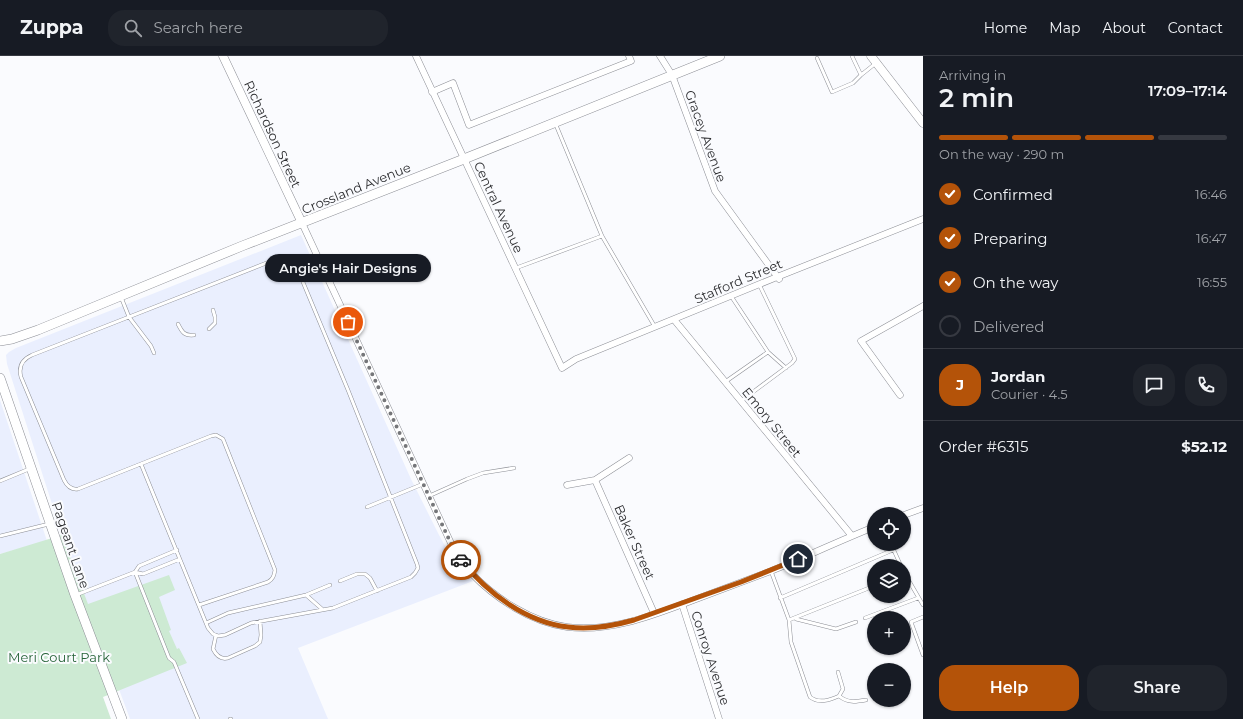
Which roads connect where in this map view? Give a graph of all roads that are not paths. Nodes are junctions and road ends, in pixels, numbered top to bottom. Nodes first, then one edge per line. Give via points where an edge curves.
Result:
1 (224, 56) edge
2 (416, 56) edge
3 (629, 56) edge
4 (660, 56) edge
5 (720, 56) edge
6 (852, 56) edge
7 (871, 56) edge
8 (818, 57) edge
9 (876, 63) junction
10 (672, 75) junction
11 (861, 75) junction
12 (432, 92) junction
13 (555, 122) junction
14 (923, 123) edge
15 (464, 159) junction
16 (923, 219) edge
17 (302, 223) junction
18 (602, 236) junction
19 (516, 269) junction
20 (778, 278) junction
21 (759, 284) junction
22 (121, 296) junction
23 (731, 296) junction
24 (923, 306) edge
25 (213, 310) dead end
26 (129, 317) junction
27 (676, 322) dead end
28 (178, 324) dead end
29 (655, 328) junction
30 (209, 329) dead end
31 (194, 334) dead end
32 (0, 341) edge
33 (768, 352) junction
34 (154, 353) dead end
35 (562, 368) joint
36 (786, 368) junction
37 (0, 378) edge
38 (725, 382) junction
39 (900, 395) dead end
40 (741, 401) junction
41 (629, 458) dead end
42 (141, 464) junction
43 (31, 468) junction
44 (514, 468) dead end
45 (595, 480) junction
46 (0, 481) edge
47 (424, 484) junction
48 (567, 485) dead end
49 (429, 496) junction
50 (391, 497) junction
51 (368, 507) dead end
52 (923, 508) edge
53 (911, 512) edge
54 (50, 524) junction
55 (867, 530) edge
56 (0, 536) edge
57 (852, 536) junction
58 (177, 550) junction
59 (891, 551) edge
60 (180, 559) junction
61 (771, 571) junction
62 (135, 572) junction
63 (340, 581) dead end
64 (330, 585) dead end
65 (911, 586) edge
66 (867, 589) edge
67 (377, 591) junction
68 (75, 595) junction
69 (306, 595) junction
70 (780, 598) junction
71 (918, 598) junction
72 (682, 604) junction
73 (199, 605) junction
74 (923, 605) edge
75 (322, 609) junction
76 (654, 613) junction
77 (923, 617) edge
78 (796, 618) junction
79 (865, 618) dead end
80 (789, 620) junction
81 (260, 621) junction
82 (856, 622) dead end
83 (206, 623) junction
84 (216, 635) junction
85 (923, 656) edge
86 (838, 672) dead end
87 (839, 696) junction
88 (866, 700) dead end
89 (122, 719) edge
90 (198, 719) edge
91 (719, 719) edge

1 - 17 street, Richardson Street
2 - 12 street, Central Avenue
3 - 12 street via 631,61 470,125 453,83
4 - 10 street, Gracey Avenue
5 - 10 main road, Crossland Avenue
6 - 11 lane
7 - 9 street
8 - 11 lane via 832,92 853,83
9 - 11 lane
9 - 14 street
10 - 13 main road, Crossland Avenue
10 - 20 street, Gracey Avenue via 715,191
12 - 15 street, Central Avenue
13 - 15 main road, Crossland Avenue
13 - 18 lane
15 - 17 main road, Crossland Avenue
15 - 19 street, Central Avenue
16 - 20 street, Stafford Street
17 - 22 main road, Crossland Avenue
17 - 47 street
18 - 19 lane
18 - 29 lane
19 - 35 street, Central Avenue
20 - 21 street, Stafford Street
21 - 23 street, Stafford Street
21 - 36 lane via 795,359
22 - 26 lane
22 - 32 main road, Crossland Avenue via 38,330
23 - 29 street, Stafford Street
23 - 33 lane
24 - 39 street via 861,341
25 - 30 lane via 215,323
26 - 34 lane
26 - 42 lane via 28,357 21,365 20,372 64,480 70,488 78,489
26 - 50 lane via 284,256 291,260 295,263
27 - 38 street, Emory Street
28 - 31 lane via 181,332 186,335
29 - 35 street, Stafford Street via 576,359
33 - 36 lane
33 - 38 lane
36 - 40 lane
37 - 43 main road, Pageant Lane
38 - 40 street, Emory Street
40 - 57 street, Emory Street
41 - 45 street
42 - 58 lane
42 - 73 lane via 211,436 216,435 225,443 275,570 273,578 268,582
43 - 46 lane
43 - 54 main road, Pageant Lane
44 - 49 lane via 483,473
45 - 48 street
45 - 76 street, Baker Street
47 - 49 street
47 - 50 lane
49 - 76 street via 456,554 471,573 500,599 523,612 553,624 581,628 620,624
50 - 51 lane
50 - 67 lane via 418,568 411,577
52 - 53 street
54 - 56 lane
54 - 68 main road, Pageant Lane
55 - 57 street
57 - 61 street
58 - 60 lane
58 - 62 lane via 139,566
59 - 70 lane
60 - 62 lane via 143,574
60 - 73 lane
61 - 70 lane
61 - 72 street
62 - 68 lane
62 - 90 lane via 169,658 174,662
63 - 67 lane via 357,574 365,574
64 - 69 lane
65 - 71 lane
66 - 78 lane
67 - 75 lane via 333,608
68 - 89 main road, Pageant Lane
69 - 75 lane
69 - 83 lane via 228,614
70 - 80 lane
71 - 74 lane
71 - 79 lane
72 - 76 street
72 - 91 street, Conroy Avenue
73 - 83 lane
75 - 81 lane
77 - 85 lane via 911,622
78 - 80 lane
78 - 82 lane via 836,629
80 - 87 lane via 791,642 810,697 824,701
81 - 84 lane via 225,635
81 - 84 lane via 260,642 228,658 219,657 212,649
83 - 84 lane
86 - 87 lane via 843,690
87 - 88 lane via 853,703

